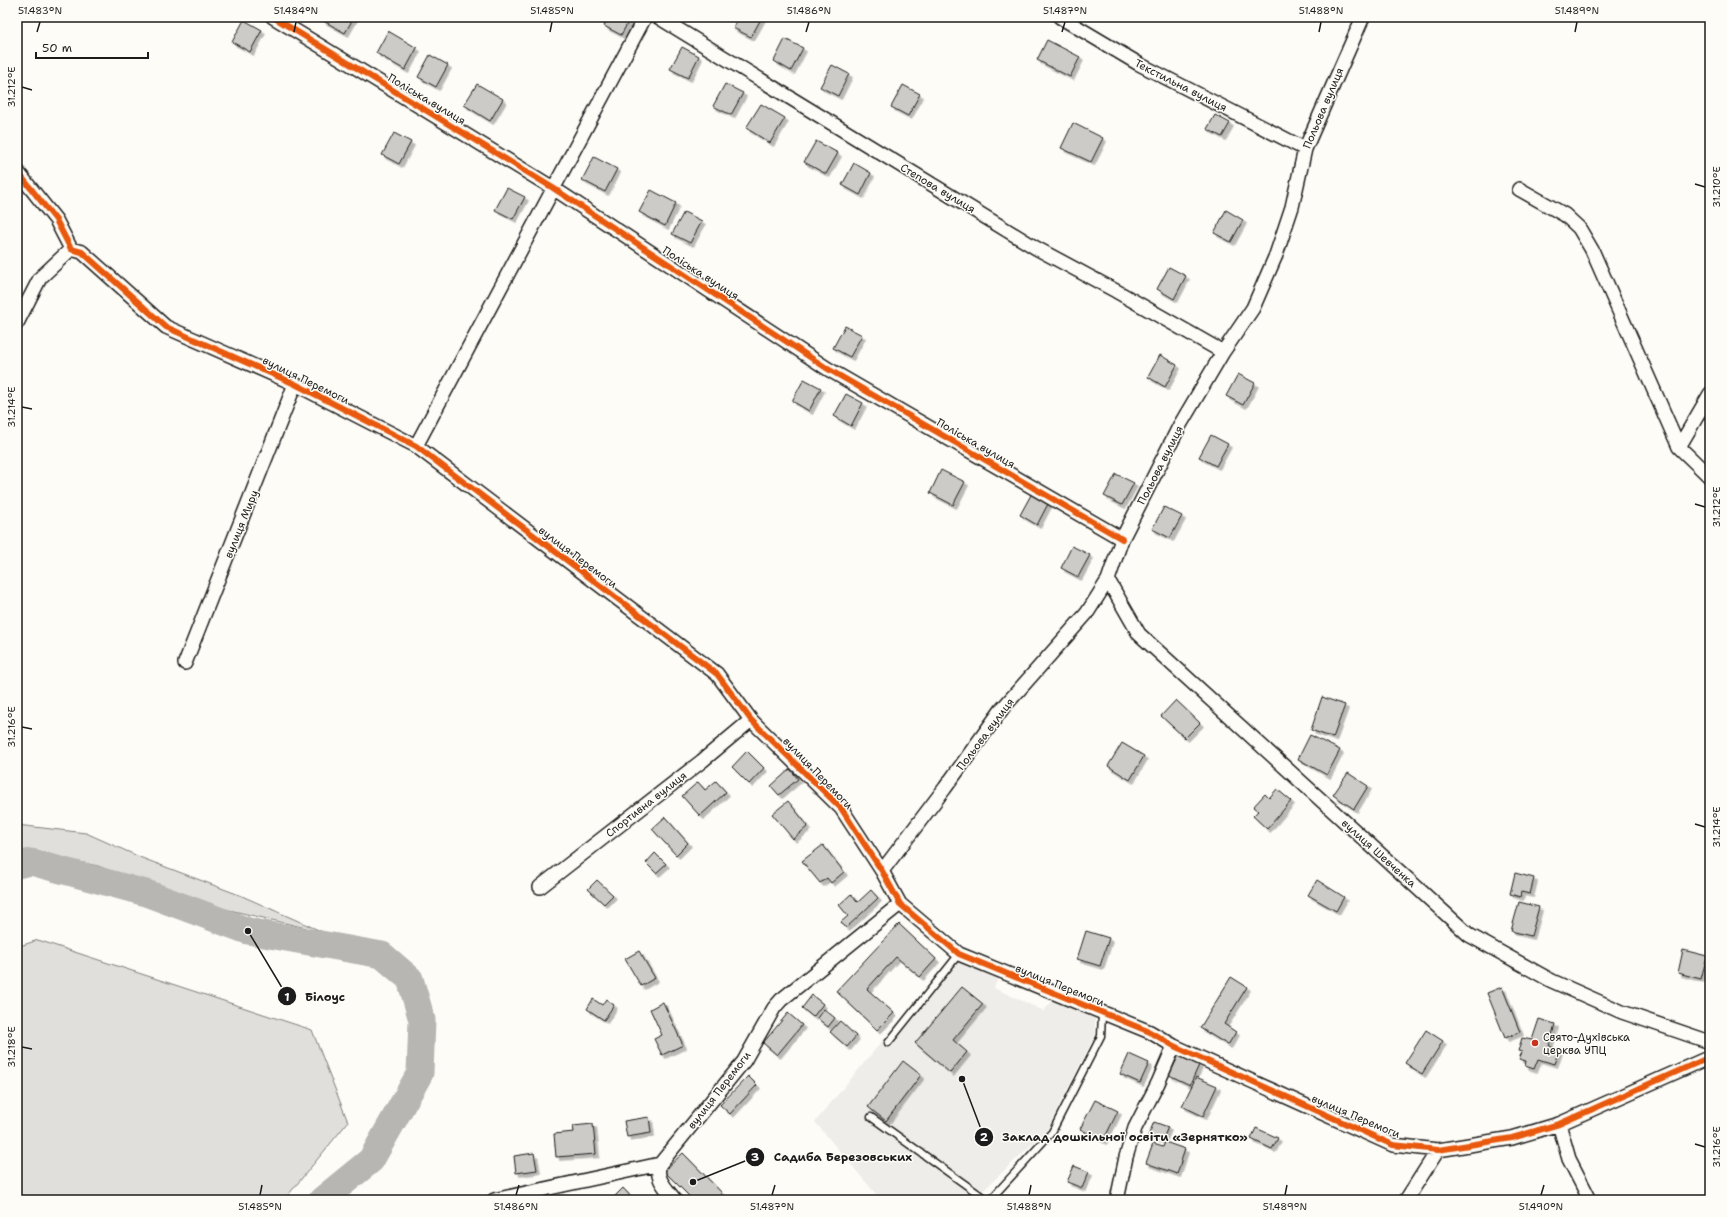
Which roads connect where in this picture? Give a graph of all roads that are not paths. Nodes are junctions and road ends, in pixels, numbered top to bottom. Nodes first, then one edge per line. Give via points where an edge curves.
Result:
1 (273, 17) edge
2 (645, 17) edge
3 (658, 17) edge
4 (1060, 17) edge
5 (1363, 17) edge
6 (1305, 149) junction
7 (17, 171) edge
8 (553, 188) junction
9 (1519, 189) dead end
10 (71, 249) junction
11 (17, 323) edge
12 (1222, 352) junction
13 (295, 384) junction
14 (1710, 394) edge
15 (416, 446) junction
16 (1679, 448) junction
17 (1710, 476) edge
18 (1122, 539) junction
19 (1108, 580) junction
20 (185, 663) dead end
21 (751, 720) junction
22 (882, 871) junction
23 (540, 887) dead end
24 (900, 904) junction
25 (959, 954) junction
26 (1102, 1013) junction
27 (1710, 1042) edge
28 (888, 1043) dead end
29 (1174, 1046) junction
30 (1710, 1057) edge
31 (871, 1118) dead end
32 (1559, 1124) junction
33 (1438, 1150) junction
34 (660, 1164) junction
35 (494, 1200) edge
36 (675, 1200) edge
37 (987, 1200) edge
38 (990, 1200) edge
39 (1117, 1200) edge
40 (1406, 1200) edge
41 (1590, 1200) edge

1 - 8 street, Поліська вулиця
2 - 8 street
3 - 12 street, Степова вулиця via 1036,248 1116,290
4 - 6 street, Текстильна вулиця via 1139,64
5 - 6 street, Польова вулиця
6 - 12 street, Польова вулиця via 1292,207 1276,255 1252,308
7 - 10 street via 56,220
8 - 15 street
8 - 18 street, Поліська вулиця via 828,369
9 - 16 street via 1565,215 1579,228 1592,250
10 - 11 street via 40,278
10 - 13 street, вулиця Перемоги via 82,252 166,327
12 - 18 street, Польова вулиця via 1180,425
13 - 15 street, вулиця Перемоги
13 - 20 street, вулиця Миру
14 - 16 street
15 - 21 street, вулиця Перемоги via 717,674
16 - 17 street
18 - 19 street, Польова вулиця
19 - 22 street, Польова вулиця via 1087,613 1002,709
19 - 27 street, вулиця Шевченка via 1139,634 1469,935 1552,981 1622,1012
21 - 22 street, вулиця Перемоги via 841,808
21 - 23 street, Спортивна вулиця
22 - 24 street, вулиця Перемоги
24 - 25 street, вулиця Перемоги
24 - 34 street, вулиця Перемоги via 781,1000 744,1061
25 - 26 street, вулиця Перемоги
25 - 28 lane
26 - 29 street, вулиця Перемоги via 1150,1032
26 - 38 lane via 1101,1036 1052,1132
29 - 33 street, вулиця Перемоги via 1393,1145
29 - 39 street via 1136,1128 1126,1157
30 - 32 street, вулиця Перемоги
31 - 37 lane
32 - 33 street, вулиця Перемоги via 1512,1138
32 - 41 street via 1569,1159
33 - 40 street
34 - 35 street
34 - 36 street via 657,1170 658,1177

